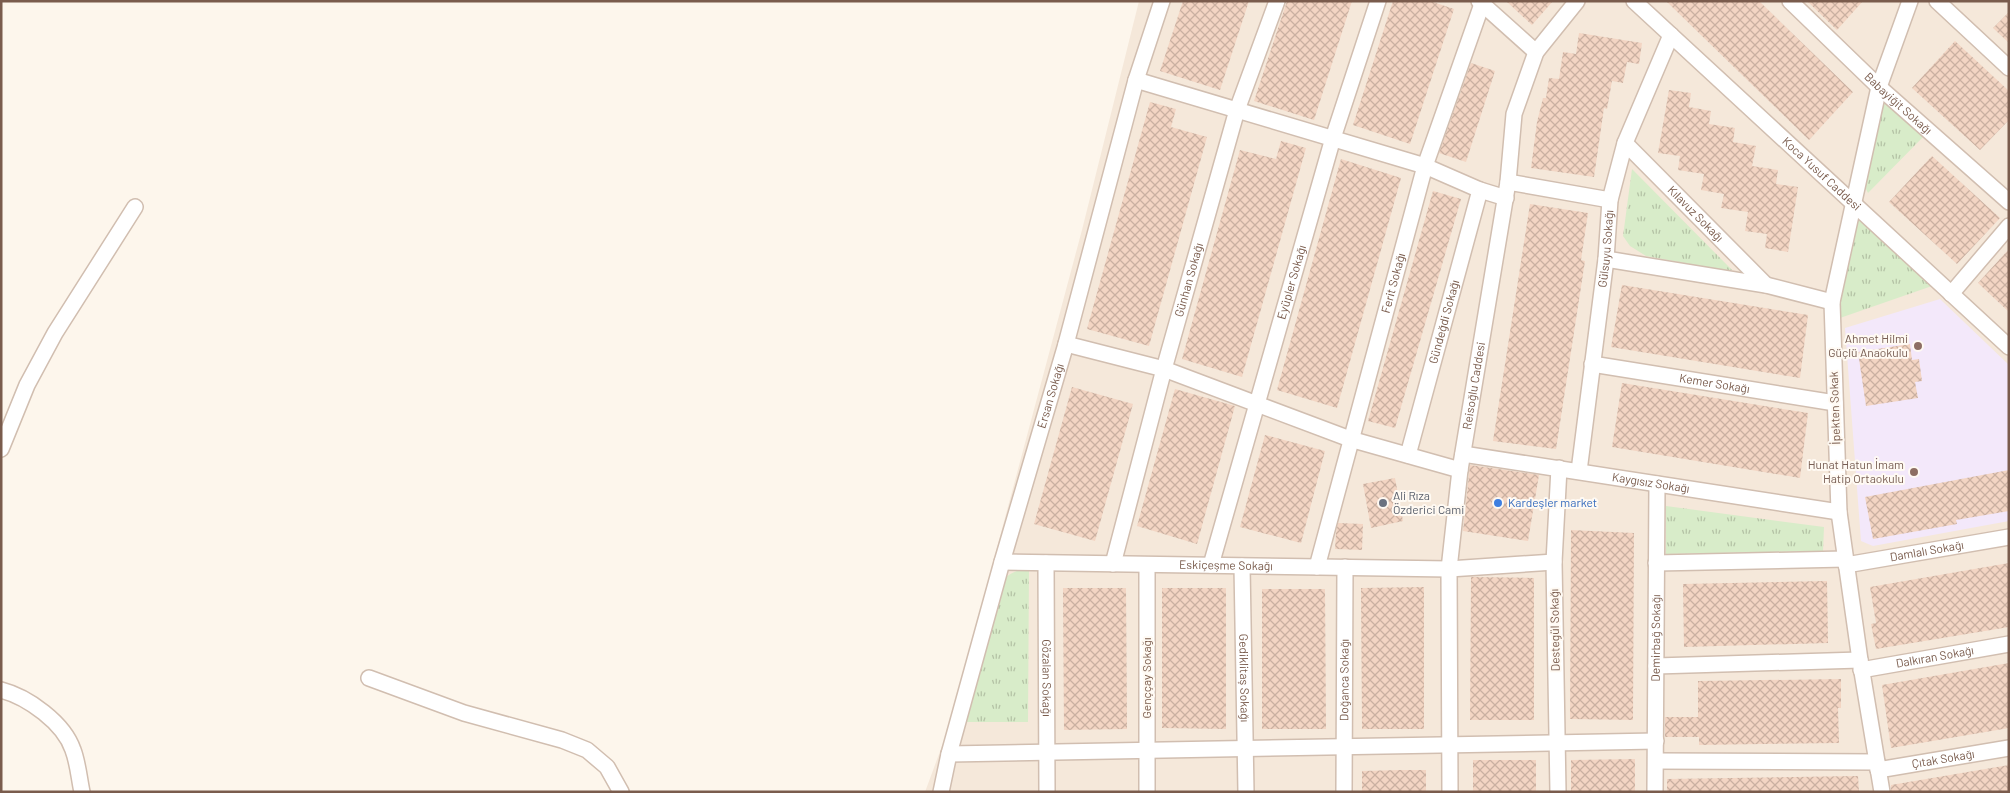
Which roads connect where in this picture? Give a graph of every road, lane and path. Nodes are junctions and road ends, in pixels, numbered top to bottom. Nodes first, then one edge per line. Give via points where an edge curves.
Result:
1 (1162, 1) edge
2 (1277, 1) edge
3 (1378, 1) edge
4 (1577, 1) edge
5 (1634, 1) edge
6 (1790, 1) edge
7 (1910, 1) edge
8 (1937, 1) edge
9 (1480, 3) edge
10 (1671, 35) junction
11 (1536, 52) junction
12 (2009, 68) edge
13 (1136, 80) junction
14 (1879, 87) junction
15 (1237, 110) junction
16 (1333, 138) junction
17 (1625, 144) junction
18 (1425, 166) junction
19 (1508, 182) junction
20 (1480, 190) junction
21 (1506, 198) junction
22 (1610, 200) junction
23 (2009, 202) edge
24 (1854, 204) junction
25 (135, 207) dead end
26 (2009, 226) edge
27 (1606, 259) junction
28 (1766, 285) junction
29 (1951, 294) junction
30 (1832, 302) junction
31 (1066, 344) junction
32 (2009, 347) edge
33 (1592, 364) junction
34 (1164, 369) junction
35 (1835, 403) junction
36 (1258, 405) junction
37 (1350, 439) junction
38 (1, 449) edge
39 (1463, 454) junction
40 (1408, 456) junction
41 (1559, 468) junction
42 (1460, 470) junction
43 (1579, 471) junction
44 (1657, 484) junction
45 (1839, 512) junction
46 (2009, 537) edge
47 (1002, 562) junction
48 (1554, 562) junction
49 (1846, 562) junction
50 (1046, 563) junction
51 (1656, 563) junction
52 (1113, 564) junction
53 (1146, 564) junction
54 (1211, 566) junction
55 (1242, 566) junction
56 (1317, 567) junction
57 (1346, 567) junction
58 (1449, 569) junction
59 (2009, 644) edge
60 (1860, 665) junction
61 (1656, 666) junction
62 (369, 678) dead end
63 (1, 690) edge
64 (1656, 741) junction
65 (1558, 743) junction
66 (1451, 746) junction
67 (1345, 747) junction
68 (2009, 748) edge
69 (1246, 749) junction
70 (1147, 751) junction
71 (1046, 753) junction
72 (950, 754) junction
73 (1656, 761) junction
74 (1878, 766) junction
75 (943, 789) edge
76 (82, 792) edge
77 (621, 792) edge
78 (1046, 792) edge
79 (1147, 792) edge
80 (1246, 792) edge
81 (1344, 792) edge
82 (1450, 792) edge
83 (1558, 792) edge
84 (1656, 792) edge
85 (1882, 792) edge

1 - 13 street, Ersan Sokağı
2 - 15 street, Günhan Sokağı
3 - 16 street, Eyüpler Sokağı
4 - 11 street, Reisoğlu Caddesi
5 - 10 street, Koca Yusuf Caddesi
6 - 14 street, Babayiğit Sokağı
7 - 14 street, İpekten Sokak
8 - 12 street
9 - 11 street
9 - 18 street, Ferit Sokağı
10 - 17 street, Gülsuyu Sokağı
10 - 24 street, Koca Yusuf Caddesi
11 - 19 street, Reisoğlu Caddesi via 1514,114
13 - 15 street
13 - 31 street, Ersan Sokağı
14 - 23 street, Babayiğit Sokağı
14 - 24 street, İpekten Sokak
15 - 16 street
15 - 34 street, Günhan Sokağı
16 - 18 street
16 - 36 street, Eyüpler Sokağı
17 - 22 street, Gülsuyu Sokağı
17 - 28 street, Kılavuz Sokağı
18 - 20 street
18 - 37 street, Ferit Sokağı
19 - 21 street, Reisoğlu Caddesi
19 - 22 street
20 - 21 street
20 - 40 street, Gündeğdi Sokağı
21 - 39 street, Reisoğlu Caddesi
22 - 27 street, Gülsuyu Sokağı
24 - 29 street, Koca Yusuf Caddesi
24 - 30 street, İpekten Sokak
25 - 38 street via 55,333 27,385
26 - 29 street
27 - 28 street
27 - 33 street, Gülsuyu Sokağı
28 - 30 street
29 - 32 street, Koca Yusuf Caddesi
30 - 35 street, İpekten Sokak
31 - 34 street
31 - 47 street, Ersan Sokağı
33 - 35 street, Kemer Sokağı
33 - 43 street, Gülsuyu Sokağı
34 - 36 street
34 - 52 street, Günhan Sokağı
35 - 45 street, İpekten Sokak
36 - 37 street
36 - 54 street, Eyüpler Sokağı
37 - 40 street
37 - 56 street, Ferit Sokağı
39 - 41 street, Kaygısız Sokağı
39 - 42 street, Reisoğlu Caddesi
40 - 42 street
41 - 43 street, Kaygısız Sokağı
41 - 48 street, Destegül Sokağı
42 - 58 street, Reisoğlu Caddesi
43 - 44 street, Kaygısız Sokağı
44 - 45 street, Kaygısız Sokağı
44 - 51 street, Demirbağ Sokağı
45 - 49 street, İpekten Sokak
46 - 49 street, Damlalı Sokağı
47 - 50 street, Eskiçeşme Sokağı
47 - 72 street, Ersan Sokağı
48 - 58 street, Eskiçeşme Sokağı
48 - 65 street, Destegül Sokağı
49 - 51 street, Damlalı Sokağı
49 - 60 street, İpekten Sokak
50 - 52 street, Eskiçeşme Sokağı
50 - 71 street, Gözalan Sokağı
51 - 61 street, Demirbağ Sokağı
52 - 53 street, Eskiçeşme Sokağı
53 - 54 street, Eskiçeşme Sokağı
53 - 70 street, Genççay Sokağı
54 - 55 street, Eskiçeşme Sokağı
55 - 56 street, Eskiçeşme Sokağı
55 - 69 street, Gediklitaş Sokağı
56 - 57 street, Eskiçeşme Sokağı
57 - 58 street, Eskiçeşme Sokağı
57 - 67 street, Doğanca Sokağı
58 - 66 street, Reisoğlu Caddesi
59 - 60 street, Dalkıran Sokağı
60 - 61 street, Dalkıran Sokağı
60 - 74 street, İpekten Sokak
61 - 64 street, Demirbağ Sokağı
62 - 77 street via 464,714 562,740 587,750 607,767
63 - 76 street via 34,706 57,723 73,749
64 - 65 street
64 - 73 street, Demirbağ Sokağı
65 - 66 street
65 - 83 street, Destegül Sokağı
66 - 67 street
66 - 82 street, Reisoğlu Caddesi
67 - 69 street
67 - 81 street, Doğanca Sokağı
68 - 74 street, Çıtak Sokağı
69 - 70 street
69 - 80 street, Gediklitaş Sokağı
70 - 71 street
70 - 79 street, Genççay Sokağı
71 - 72 street
71 - 78 street, Gözalan Sokağı
72 - 75 street, Ersan Sokağı
73 - 74 street, Çıtak Sokağı
73 - 84 street, Demirbağ Sokağı
74 - 85 street, İpekten Sokak

